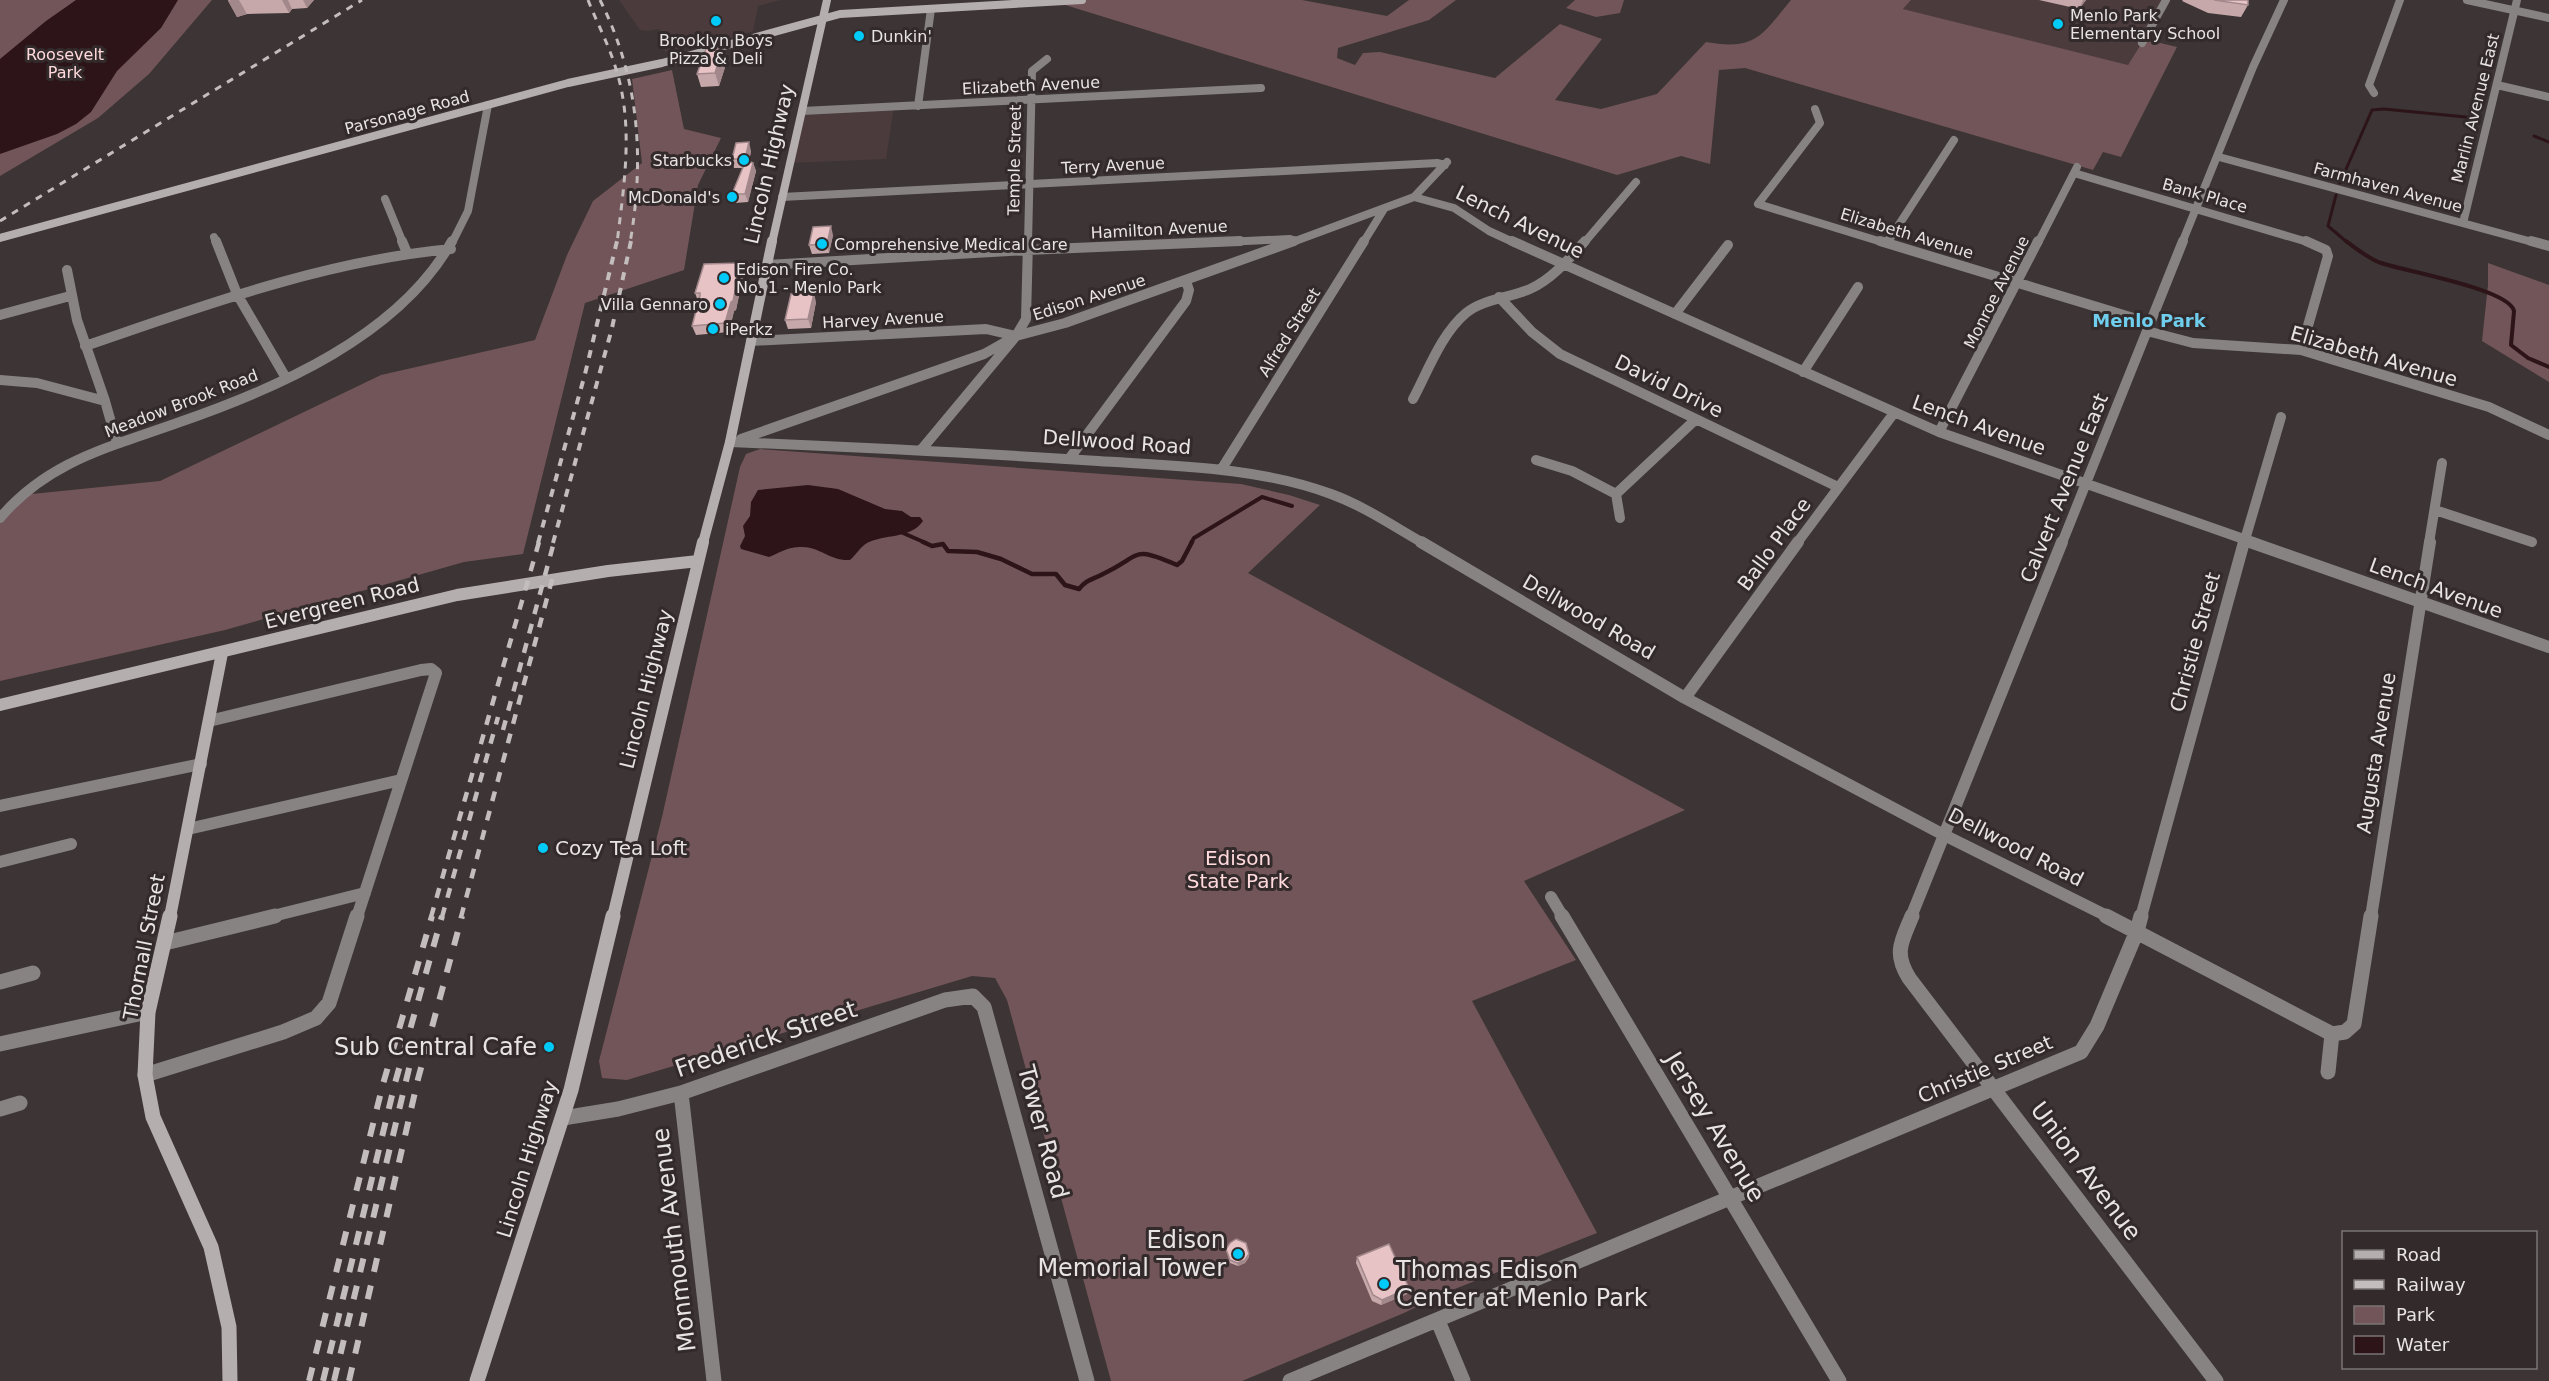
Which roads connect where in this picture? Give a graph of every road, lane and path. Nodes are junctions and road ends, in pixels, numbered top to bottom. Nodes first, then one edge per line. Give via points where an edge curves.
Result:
1 (827, 0) edge
2 (1082, 0) edge
3 (2166, 0) edge
4 (2283, 0) edge
5 (2400, 0) edge
6 (2467, 0) edge
7 (2517, 0) edge
8 (931, 9) junction
9 (2514, 10) junction
10 (823, 18) junction
11 (2549, 18) edge
12 (2142, 43) dead end
13 (1047, 59) dead end
14 (2497, 84) junction
15 (1261, 88) dead end
16 (2374, 93) dead end
17 (2549, 97) edge
18 (1030, 100) junction
19 (488, 105) junction
20 (918, 105) junction
21 (1815, 109) dead end
22 (802, 111) junction
23 (1954, 140) dead end
24 (2219, 157) junction
25 (1446, 164) joint
26 (2076, 169) joint
27 (1636, 182) dead end
28 (1028, 184) junction
29 (1414, 196) junction
30 (782, 197) junction
31 (385, 199) dead end
32 (2198, 208) junction
33 (1384, 209) junction
34 (2463, 223) junction
35 (214, 237) dead end
36 (0, 238) edge
37 (1300, 238) junction
38 (1887, 243) junction
39 (1728, 245) dead end
40 (2549, 246) edge
41 (451, 249) junction
42 (1027, 250) junction
43 (407, 253) junction
44 (1563, 264) junction
45 (767, 266) junction
46 (67, 270) dead end
47 (1186, 281) junction
48 (2018, 283) junction
49 (1858, 287) dead end
50 (237, 294) junction
51 (70, 296) junction
52 (1499, 297) junction
53 (1675, 314) junction
54 (0, 315) edge
55 (2149, 327) junction
56 (1016, 336) junction
57 (751, 341) junction
58 (85, 346) junction
59 (2301, 350) junction
60 (1803, 372) junction
61 (286, 378) junction
62 (0, 380) edge
63 (1413, 399) dead end
64 (105, 401) junction
65 (1894, 413) junction
66 (2281, 417) dead end
67 (1695, 420) junction
68 (1939, 432) junction
69 (2549, 435) edge
70 (730, 442) junction
71 (117, 443) junction
72 (921, 450) junction
73 (1069, 459) junction
74 (1536, 460) dead end
75 (2442, 463) dead end
76 (1221, 470) junction
77 (2087, 484) junction
78 (1838, 487) junction
79 (1616, 494) junction
80 (2435, 510) junction
81 (0, 518) edge
82 (1620, 518) dead end
83 (2245, 538) junction
84 (2532, 542) dead end
85 (698, 561) junction
86 (2419, 602) junction
87 (2549, 647) edge
88 (222, 652) junction
89 (1685, 698) junction
90 (0, 705) edge
91 (209, 721) junction
92 (201, 764) junction
93 (402, 780) junction
94 (0, 806) edge
95 (188, 829) junction
96 (1944, 836) junction
97 (71, 844) dead end
98 (0, 862) edge
99 (365, 893) junction
100 (1551, 897) dead end
101 (2137, 932) junction
102 (165, 943) junction
103 (33, 973) dead end
104 (0, 982) edge
105 (1918, 989) joint
106 (980, 1000) joint
107 (148, 1012) junction
108 (2332, 1034) junction
109 (0, 1044) edge
110 (2328, 1072) dead end
111 (145, 1074) junction
112 (1993, 1088) junction
113 (681, 1093) junction
114 (20, 1103) dead end
115 (0, 1108) edge
116 (563, 1118) junction
117 (1731, 1198) junction
118 (1437, 1321) junction
119 (230, 1381) edge
120 (477, 1381) edge
121 (714, 1381) edge
122 (1087, 1381) edge
123 (1290, 1381) edge
124 (1463, 1381) edge
125 (1839, 1381) edge
126 (2216, 1381) edge

1 - 10 street, Lincoln Highway
2 - 8 street, Parsonage Road
3 - 12 street
4 - 24 street, Calvert Avenue East
5 - 16 street via 2369,85
6 - 9 street
7 - 9 street, Marlin Avenue East
8 - 10 street, Parsonage Road
8 - 20 street
9 - 11 street
9 - 14 street, Marlin Avenue East
10 - 19 street, Parsonage Road via 662,63
10 - 22 street, Lincoln Highway
13 - 18 street, Temple Street via 1032,70
14 - 17 street
14 - 34 street, Marlin Avenue East
15 - 18 street, Elizabeth Avenue
18 - 20 street, Elizabeth Avenue
18 - 28 street, Temple Street
19 - 36 street, Parsonage Road
19 - 41 street, Meadow Brook Road via 468,214
20 - 22 street, Elizabeth Avenue
21 - 38 street, Elizabeth Avenue via 1820,123 1758,204
22 - 30 street, Lincoln Highway
23 - 38 street
24 - 32 street, Calvert Avenue East
24 - 34 street, Farmhaven Avenue
25 - 28 street, Terry Avenue
25 - 29 street, Edison Avenue
26 - 32 street, Bank Place
26 - 48 street, Monroe Avenue
27 - 44 street
28 - 30 street, Terry Avenue
28 - 42 street, Temple Street
29 - 33 street, Edison Avenue
29 - 44 street, Lench Avenue via 1454,207 1489,231
30 - 45 street, Lincoln Highway
31 - 43 street
32 - 55 street, Calvert Avenue East
32 - 59 street, Bank Place via 2326,249 2328,256
33 - 37 street, Edison Avenue
33 - 76 street, Alfred Street
34 - 40 street, Farmhaven Avenue
35 - 50 street
37 - 42 street, Hamilton Avenue
37 - 47 street, Edison Avenue
38 - 48 street, Elizabeth Avenue
39 - 53 street
41 - 43 street
41 - 61 street, Meadow Brook Road via 408,297 376,325
42 - 45 street, Hamilton Avenue
42 - 56 street, Temple Street via 1026,320
43 - 50 street via 332,267
44 - 52 street via 1535,286
44 - 53 street, Lench Avenue
45 - 57 street, Lincoln Highway
46 - 51 street
47 - 56 street, Edison Avenue
47 - 73 street via 1186,301
48 - 55 street, Elizabeth Avenue
48 - 68 street, Monroe Avenue
49 - 60 street
50 - 58 street
50 - 61 street
51 - 54 street
51 - 58 street
52 - 63 street via 1473,308 1456,322
52 - 67 street, David Drive via 1532,332 1560,354
53 - 60 street, Lench Avenue
55 - 59 street, Elizabeth Avenue via 2193,344
55 - 77 street, Calvert Avenue East
56 - 57 street, Harvey Avenue via 986,329
56 - 70 street, Edison Avenue via 984,354
56 - 72 street, Temple Street
57 - 70 street, Lincoln Highway
58 - 64 street
59 - 69 street, Elizabeth Avenue via 2489,407
60 - 65 street, Lench Avenue
61 - 71 street, Meadow Brook Road via 224,406
62 - 64 street via 36,383
64 - 71 street
65 - 68 street, Lench Avenue
65 - 78 street, Ballo Place
66 - 83 street, Christie Street
67 - 78 street, David Drive
67 - 79 street
68 - 77 street, Lench Avenue
70 - 72 street, Dellwood Road
70 - 85 street, Lincoln Highway
71 - 81 street, Meadow Brook Road via 85,454 46,475 20,495
72 - 73 street, Dellwood Road
73 - 76 street, Dellwood Road
74 - 79 street via 1572,471
75 - 80 street, Augusta Avenue
76 - 89 street, Dellwood Road via 1300,483 1360,506
77 - 83 street, Lench Avenue
77 - 96 street, Calvert Avenue East
78 - 89 street, Ballo Place
79 - 82 street
80 - 84 street
80 - 86 street, Augusta Avenue
83 - 86 street, Lench Avenue
83 - 101 street, Christie Street
85 - 88 street, Evergreen Road via 486,589
85 - 116 street, Lincoln Highway
86 - 87 street, Lench Avenue
86 - 108 street, Augusta Avenue via 2354,1024 2349,1031
88 - 90 street, Evergreen Road
88 - 91 street, Thornall Street
89 - 96 street, Dellwood Road
91 - 92 street, Thornall Street
91 - 93 street via 431,669 436,673
92 - 94 street
92 - 95 street, Thornall Street
93 - 95 street
93 - 99 street
95 - 102 street, Thornall Street
96 - 101 street, Dellwood Road
96 - 105 street, Calvert Avenue East via 1899,948 1901,965
97 - 98 street
99 - 102 street
99 - 111 street via 330,1003 316,1018 283,1032
100 - 117 street, Jersey Avenue
101 - 108 street, Dellwood Road
101 - 112 street, Christie Street via 2086,1046
102 - 107 street, Thornall Street
103 - 104 street
105 - 112 street, Union Avenue
106 - 113 street, Frederick Street via 973,996 945,1000
106 - 122 street, Tower Road
107 - 109 street
107 - 111 street, Thornall Street
108 - 110 street
111 - 119 street, Thornall Street via 153,1117 212,1247 229,1327
112 - 117 street, Christie Street
112 - 126 street, Union Avenue
113 - 116 street, Frederick Street
113 - 121 street, Monmouth Avenue
114 - 115 street
116 - 120 street, Lincoln Highway
117 - 118 street, Christie Street
117 - 125 street, Jersey Avenue
118 - 123 street, Christie Street
118 - 124 street

